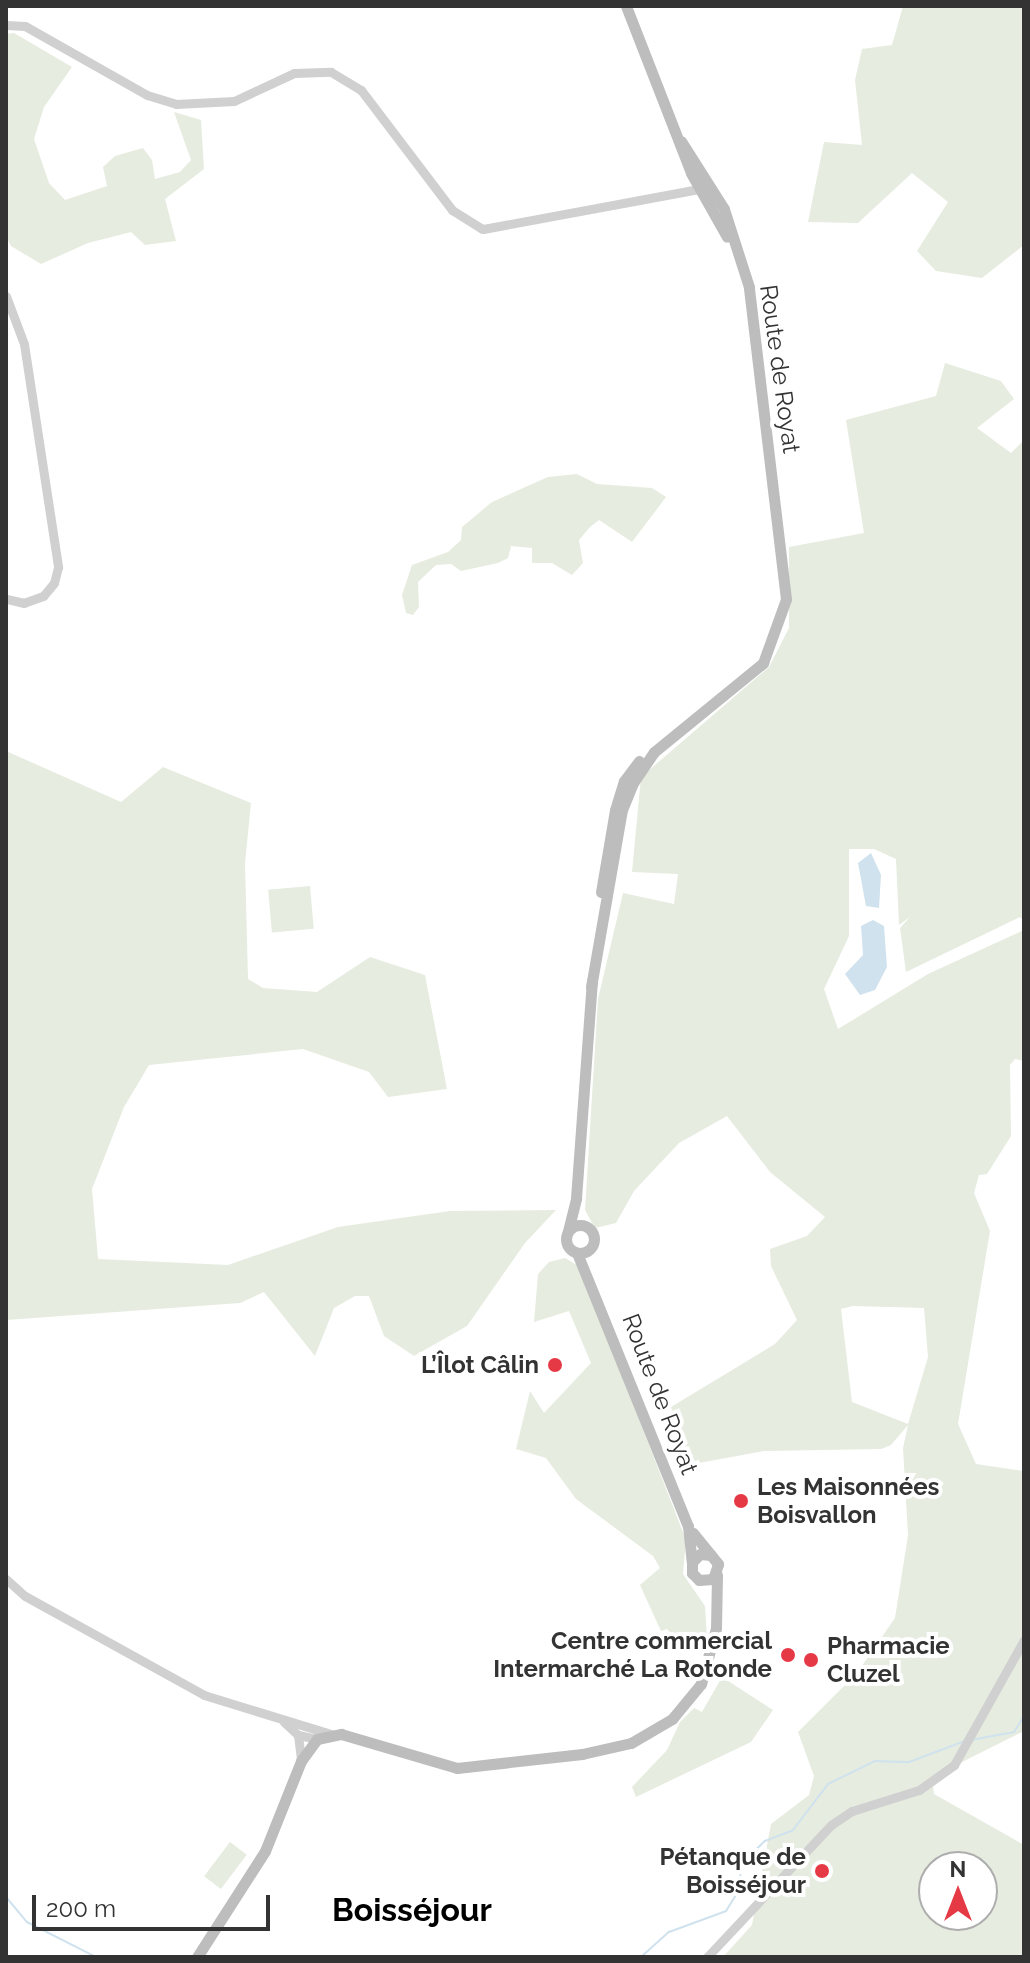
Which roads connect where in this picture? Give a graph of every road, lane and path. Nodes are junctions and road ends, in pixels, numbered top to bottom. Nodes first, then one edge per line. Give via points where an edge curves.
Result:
1 (626, 6) edge
2 (6, 25) edge
3 (681, 141) junction
4 (697, 182) junction
5 (681, 194) junction
6 (6, 296) edge
7 (6, 599) edge
8 (576, 1198) junction
9 (585, 1226) junction
10 (568, 1231) junction
11 (590, 1249) junction
12 (577, 1253) junction
13 (590, 1278) junction
14 (688, 1526) junction
15 (711, 1555) junction
16 (692, 1562) junction
17 (717, 1575) junction
18 (6, 1579) edge
19 (699, 1580) junction
20 (716, 1610) junction
21 (1024, 1640) edge
22 (267, 1712) junction
23 (331, 1734) junction
24 (298, 1735) junction
25 (317, 1739) junction
26 (301, 1761) junction
27 (197, 1957) edge
28 (707, 1957) edge

1 - 3 main road
2 - 5 street via 25,26 147,95 176,104 234,101 294,73 331,72 361,90 452,210 483,229
3 - 4 main road
3 - 4 main road, Route de Royat
4 - 5 street
4 - 5 street
4 - 8 main road, Route de Royat via 724,209 749,287 786,582 763,663 654,752 622,810 591,987
6 - 7 street via 24,344 58,567 43,596 24,603
8 - 9 main road, Route de Royat
8 - 10 main road, Route de Royat
9 - 10 main road
9 - 11 main road via 594,1236
10 - 12 main road via 566,1244
11 - 12 main road
11 - 13 main road, Route de Royat
12 - 13 main road, Route de Royat
13 - 14 main road, Route de Royat
14 - 15 main road, Route de Royat
14 - 16 main road, Route de Royat
15 - 16 main road via 700,1554
15 - 17 main road via 718,1564
16 - 19 main road
17 - 19 main road
17 - 20 main road
18 - 22 street via 25,1596 204,1695
19 - 20 main road
20 - 23 main road via 706,1673 688,1703 666,1723 612,1749 457,1768
21 - 28 street via 964,1749 936,1781 852,1811 831,1825
22 - 23 street
22 - 24 street
23 - 25 main road
24 - 25 street
24 - 26 street
25 - 26 main road
26 - 27 main road via 265,1851

